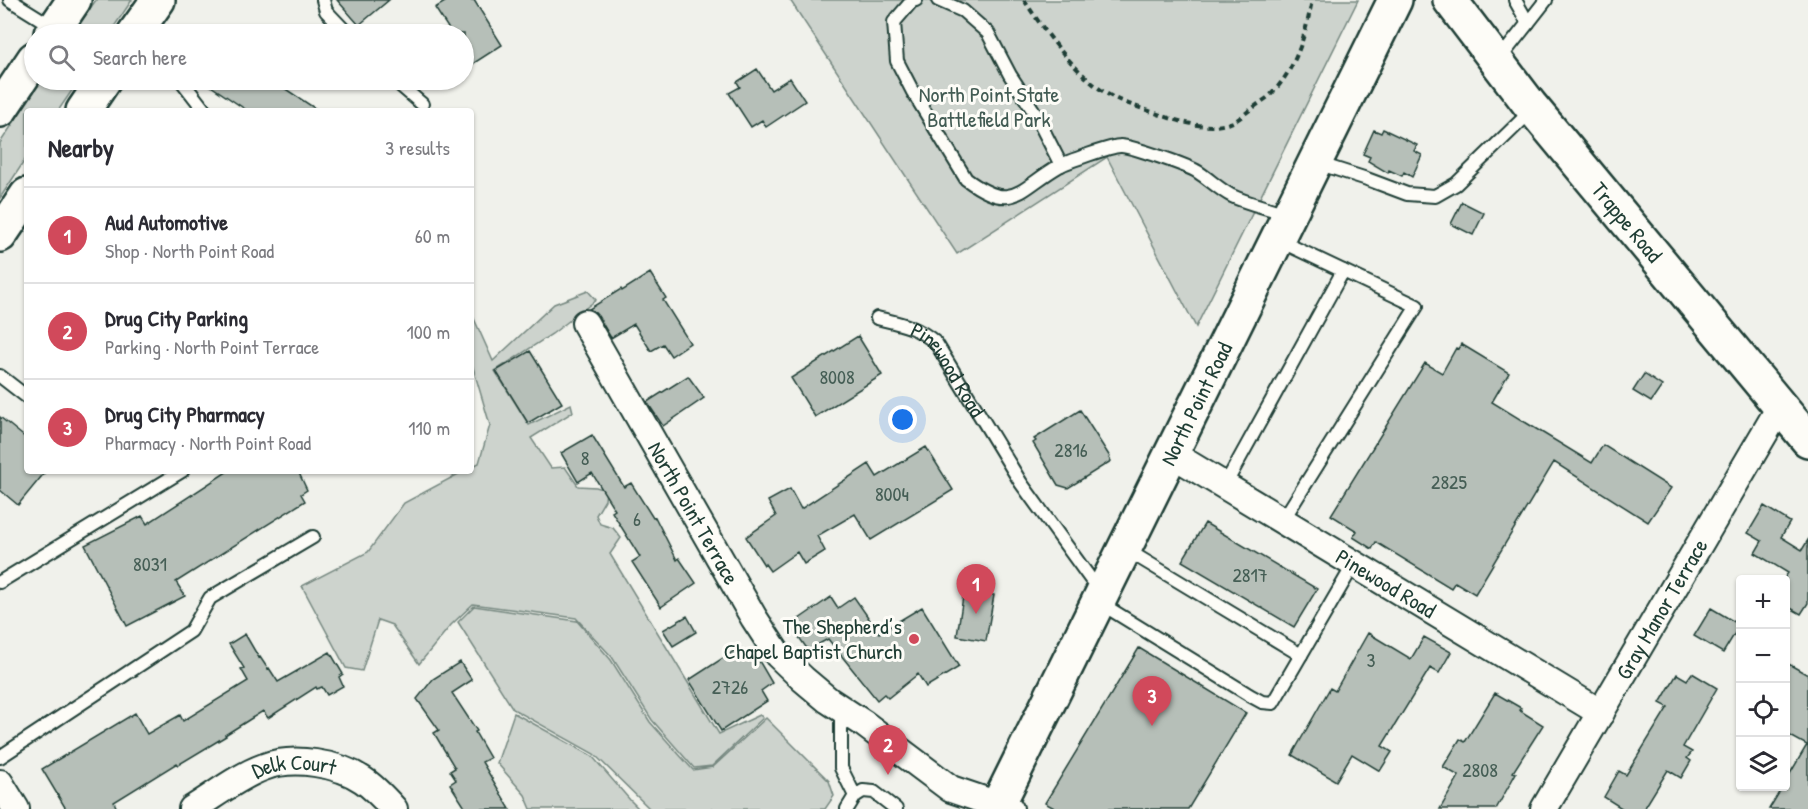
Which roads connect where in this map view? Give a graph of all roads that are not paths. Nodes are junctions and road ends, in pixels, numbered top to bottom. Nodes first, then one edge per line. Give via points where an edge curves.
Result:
1 (10, 0) edge
2 (74, 0) edge
3 (323, 0) edge
4 (916, 0) edge
5 (938, 0) edge
6 (1395, 0) edge
7 (1450, 0) edge
8 (1515, 0) edge
9 (1546, 0) edge
10 (1528, 23) junction
11 (42, 24) edge
12 (58, 24) edge
13 (338, 24) edge
14 (1496, 63) junction
15 (24, 74) edge
16 (97, 90) edge
17 (189, 90) edge
18 (406, 90) edge
19 (422, 104) dead end
20 (85, 108) edge
21 (203, 108) edge
22 (1533, 108) junction
23 (0, 110) edge
24 (1315, 162) junction
25 (1061, 165) junction
26 (24, 199) edge
27 (1284, 227) junction
28 (0, 235) edge
29 (1343, 271) junction
30 (877, 318) dead end
31 (585, 323) dead end
32 (0, 376) edge
33 (24, 395) edge
34 (1780, 407) junction
35 (1808, 440) edge
36 (1172, 454) junction
37 (177, 474) edge
38 (1225, 485) junction
39 (1282, 520) junction
40 (313, 537) dead end
41 (1125, 549) junction
42 (1354, 564) junction
43 (0, 582) edge
44 (1100, 599) junction
45 (1301, 655) junction
46 (841, 709) junction
47 (1601, 713) junction
48 (0, 757) edge
49 (0, 783) edge
50 (855, 796) junction
51 (1001, 808) edge
52 (16, 809) edge
53 (192, 809) edge
54 (393, 809) edge
55 (847, 809) edge
56 (896, 809) edge
57 (1544, 809) edge

1 - 11 lane
2 - 12 street
3 - 13 lane via 326,11
4 - 25 lane via 894,22 897,61 966,179 997,196 1016,195
5 - 25 lane via 963,11 988,33
6 - 24 street, North Point Road
7 - 14 street, Trappe Road
8 - 10 lane
9 - 10 lane
10 - 14 lane
14 - 22 street, Trappe Road
15 - 23 street
16 - 20 street
17 - 21 lane
18 - 19 lane
22 - 24 lane via 1456,184 1435,196 1407,194
22 - 34 street, Trappe Road
24 - 27 street, North Point Road
25 - 27 lane via 1120,145 1195,170
26 - 28 street
27 - 29 lane
27 - 36 street, North Point Road
29 - 38 lane
29 - 39 lane via 1417,306
30 - 44 lane, Pinewood Road via 913,327 936,343 1021,483
31 - 46 street, North Point Terrace via 778,655 802,680
32 - 33 lane
34 - 35 street, Trappe Road
34 - 47 street, Gray Manor Terrace
36 - 38 street, Pinewood Road
36 - 41 street, North Point Road
37 - 43 lane
38 - 39 street, Pinewood Road
39 - 42 street, Pinewood Road
40 - 48 lane via 210,598 191,631
41 - 44 street, North Point Road
41 - 45 lane
42 - 45 lane
42 - 47 street, Pinewood Road
44 - 45 lane via 1262,702 1273,702
44 - 51 street, North Point Road
46 - 50 lane via 841,768
46 - 51 street, North Point Terrace via 951,789
47 - 57 street, Gray Manor Terrace
49 - 52 street
50 - 55 lane
50 - 56 lane via 863,791 874,792
53 - 54 street, Delk Court via 265,766 308,762 362,779

